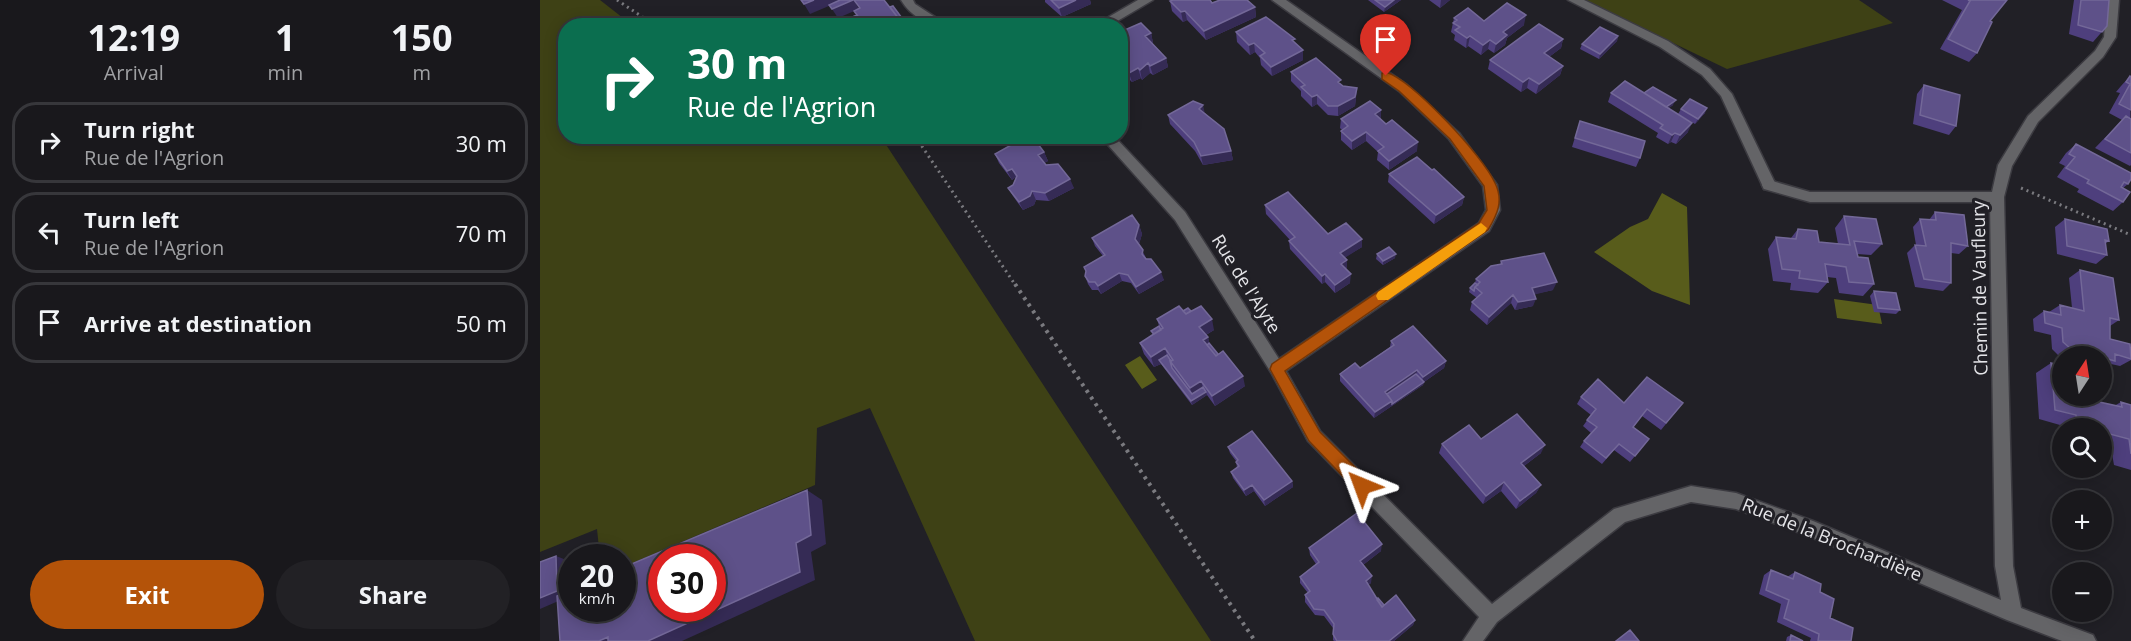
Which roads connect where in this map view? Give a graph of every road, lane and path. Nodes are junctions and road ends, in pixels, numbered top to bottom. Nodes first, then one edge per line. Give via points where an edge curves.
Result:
1 (618, 0) edge
2 (907, 0) edge
3 (1147, 0) edge
4 (1278, 0) edge
5 (1574, 0) edge
6 (2113, 0) edge
7 (644, 18) edge
8 (930, 18) edge
9 (1114, 18) edge
10 (920, 144) edge
11 (1113, 144) edge
12 (2001, 180) junction
13 (1997, 197) junction
14 (2131, 235) edge
15 (1277, 369) junction
16 (2013, 614) junction
17 (1491, 616) junction
18 (1255, 641) edge
19 (1472, 641) edge
20 (2087, 641) edge

1 - 7 path
2 - 8 street
3 - 9 street
4 - 15 street via 1403,88 1454,136 1490,184 1493,210 1484,227
5 - 13 street via 1664,44 1706,72 1726,94 1769,185 1810,197
6 - 12 street, Chemin de Vaufleury via 2110,37 2099,54 2033,119 2005,165
10 - 18 path
11 - 15 street, Rue de l'Alyte via 1180,216
12 - 13 street, Chemin de Vaufleury
12 - 14 path
13 - 16 street, Chemin de Vaufleury via 2004,566
15 - 17 street, Rue de l'Alyte via 1314,436
16 - 17 street, Rue de la Brochardière via 1813,529 1736,501 1691,494 1620,515
16 - 20 street, Rue de la Brochardière
17 - 19 street, Rue de la Brochardière

